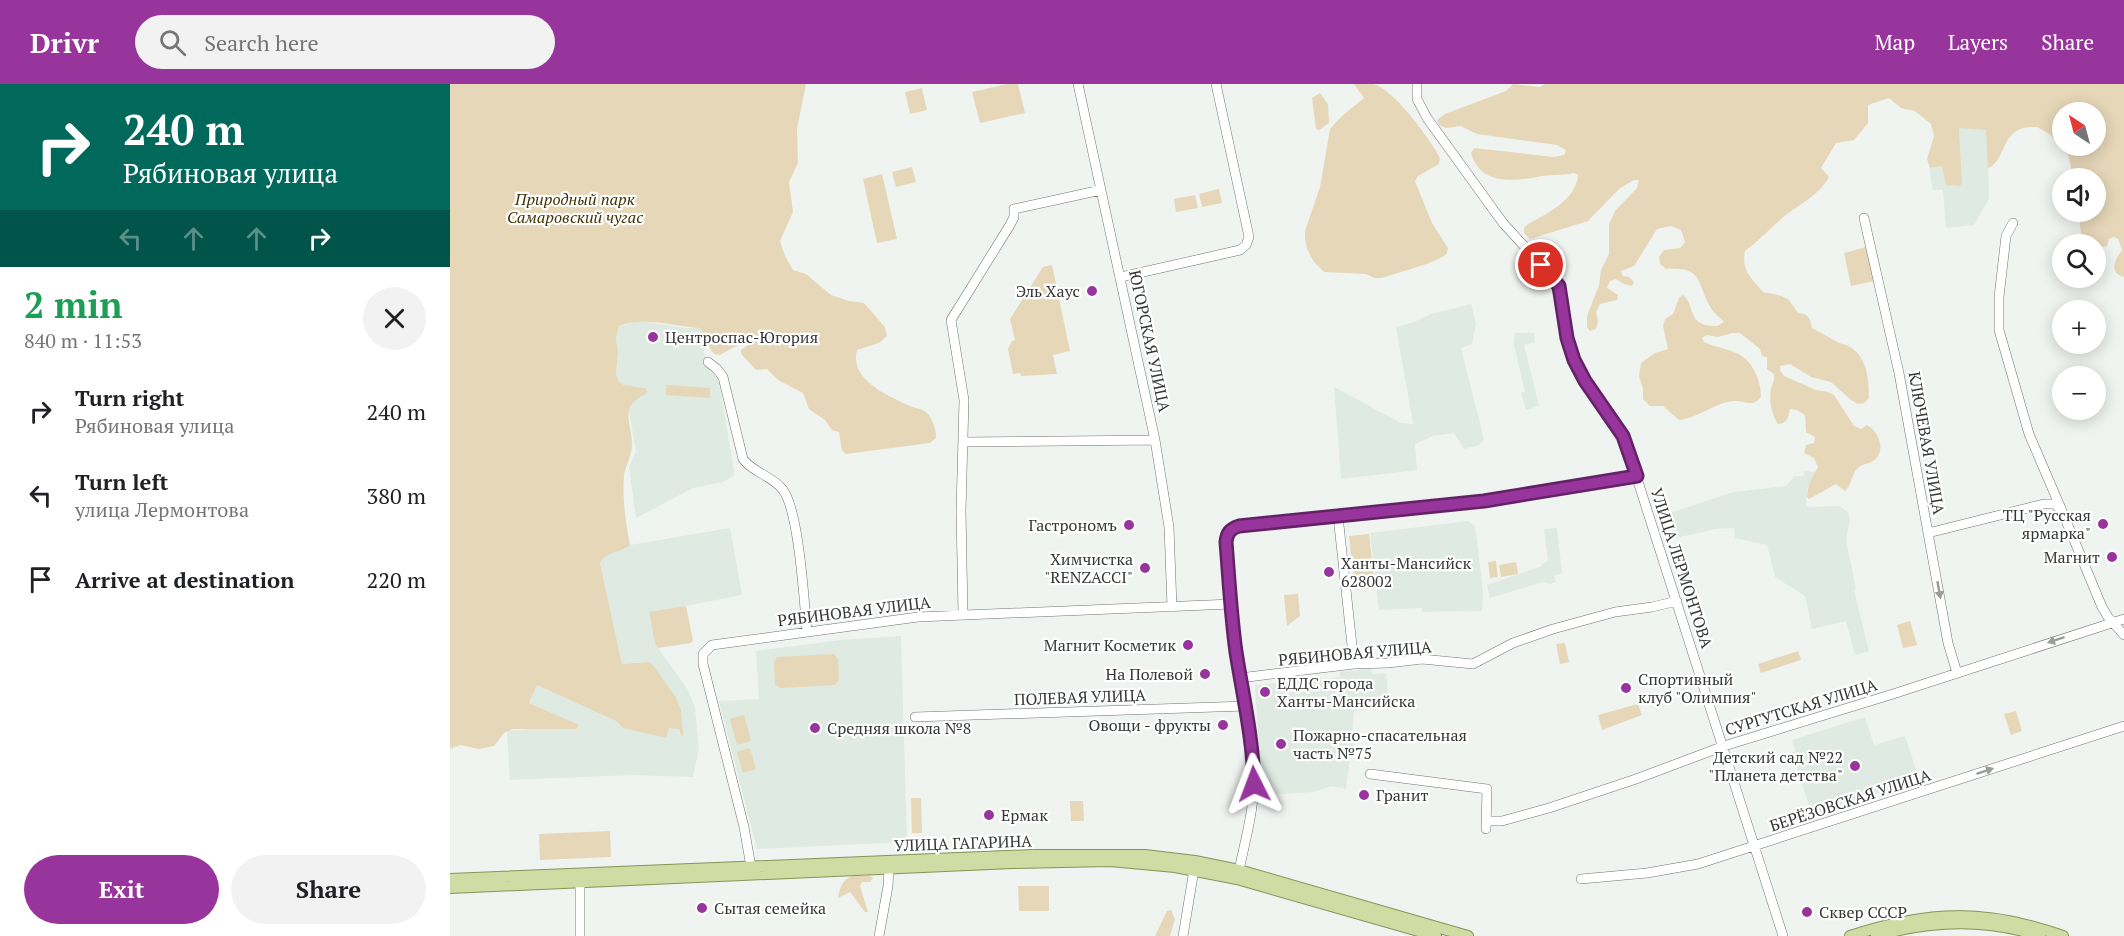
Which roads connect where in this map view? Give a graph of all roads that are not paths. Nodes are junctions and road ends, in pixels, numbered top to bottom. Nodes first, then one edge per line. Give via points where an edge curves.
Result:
1 (1078, 84) edge
2 (1216, 84) edge
3 (1418, 84) edge
4 (1101, 190) junction
5 (1864, 218) dead end
6 (2013, 223) dead end
7 (1121, 277) junction
8 (708, 362) dead end
9 (1155, 440) junction
10 (963, 442) junction
11 (1637, 476) junction
12 (2058, 508) junction
13 (1338, 516) junction
14 (1928, 533) junction
15 (1677, 601) junction
16 (1232, 604) junction
17 (1172, 607) junction
18 (963, 614) junction
19 (2124, 619) edge
20 (2112, 622) junction
21 (807, 631) junction
22 (2124, 635) edge
23 (1354, 664) junction
24 (1958, 673) junction
25 (1240, 678) junction
26 (1246, 706) junction
27 (915, 717) dead end
28 (2124, 726) edge
29 (1724, 746) junction
30 (1370, 774) dead end
31 (1755, 846) junction
32 (889, 865) junction
33 (1194, 866) junction
34 (751, 870) junction
35 (1238, 874) junction
36 (580, 878) junction
37 (450, 879) edge
38 (1581, 879) dead end
39 (512, 881) junction
40 (450, 888) edge
41 (1439, 934) edge
42 (580, 936) edge
43 (879, 936) edge
44 (1183, 936) edge
45 (1468, 936) edge
46 (1783, 936) edge
47 (1850, 936) edge
48 (1876, 936) edge
49 (2040, 936) edge
50 (2063, 936) edge

1 - 4 street, ЮГОРСКАЯ УЛИЦА
2 - 7 street via 1248,237 1246,245 1240,250
3 - 11 street, УЛИЦА ЛЕРМОНТОВА via 1416,99 1427,118 1503,223 1557,282 1574,360 1623,436
4 - 7 street, ЮГОРСКАЯ УЛИЦА
4 - 10 street via 1014,209 1010,225 953,315 951,326 963,390
5 - 14 street, КЛЮЧЕВАЯ УЛИЦА via 1899,373
6 - 12 street via 2006,236 1999,330 2029,434
7 - 9 street, ЮГОРСКАЯ УЛИЦА
8 - 21 street via 723,377 743,459 777,483 788,498
9 - 10 street
9 - 17 street, ЮГОРСКАЯ УЛИЦА via 1169,527
10 - 18 street
11 - 13 street via 1484,501
11 - 15 street, УЛИЦА ЛЕРМОНТОВА
12 - 14 street via 2044,504
12 - 20 street
13 - 16 street via 1231,530 1226,537
13 - 23 street
14 -> 24 street, КЛЮЧЕВАЯ УЛИЦА via 1948,643
15 - 23 street, РЯБИНОВАЯ УЛИЦА via 1553,629 1473,664 1429,659
15 - 29 street, УЛИЦА ЛЕРМОНТОВА
16 - 17 street, РЯБИНОВАЯ УЛИЦА
16 - 25 street
17 - 18 street, РЯБИНОВАЯ УЛИЦА
18 - 21 street, РЯБИНОВАЯ УЛИЦА
19 - 20 street, СУРГУТСКАЯ УЛИЦА
20 - 22 street
20 -> 24 street, СУРГУТСКАЯ УЛИЦА
21 - 34 street, РЯБИНОВАЯ УЛИЦА via 716,643 703,654
23 - 25 street, РЯБИНОВАЯ УЛИЦА
24 - 29 street, СУРГУТСКАЯ УЛИЦА
25 - 26 street
26 - 27 street, ПОЛЕВАЯ УЛИЦА
26 - 35 street via 1254,790
31 -> 28 street, БЕРЁЗОВСКАЯ УЛИЦА
29 - 30 street, СУРГУТСКАЯ УЛИЦА via 1486,825 1487,789
29 - 31 street, УЛИЦА ЛЕРМОНТОВА
31 - 38 street, БЕРЁЗОВСКАЯ УЛИЦА via 1683,868
31 - 46 street, УЛИЦА ЛЕРМОНТОВА
32 - 33 main road, УЛИЦА ГАГАРИНА via 1112,853 1145,855
32 - 34 main road, УЛИЦА ГАГАРИНА
32 - 43 street
33 - 35 main road, УЛИЦА ГАГАРИНА
33 - 44 street
34 - 36 main road, УЛИЦА ГАГАРИНА
35 - 41 main road, УЛИЦА ГАГАРИНА
36 - 39 main road, УЛИЦА ГАГАРИНА
36 - 42 street
37 - 39 main road, УЛИЦА ГАГАРИНА
39 - 40 main road, УЛИЦА ГАГАРИНА
41 - 45 main road, УЛИЦА ГАГАРИНА
47 - 50 main road via 1917,919 1963,915 2008,920
48 - 49 main road via 1912,927 1955,923 1997,926

